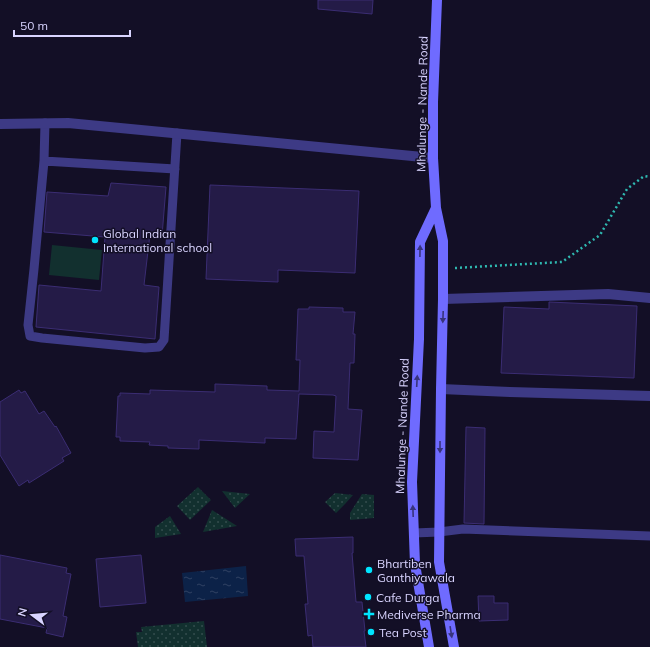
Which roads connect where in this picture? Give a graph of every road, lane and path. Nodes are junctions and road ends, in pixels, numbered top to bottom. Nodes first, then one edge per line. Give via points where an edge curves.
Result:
1 (437, 0) edge
2 (45, 122) junction
3 (0, 124) edge
4 (177, 133) junction
5 (432, 158) junction
6 (44, 161) junction
7 (175, 169) junction
8 (650, 177) edge
9 (436, 208) junction
10 (443, 269) junction
11 (650, 298) edge
12 (443, 299) junction
13 (441, 389) junction
14 (650, 396) edge
15 (439, 532) junction
16 (414, 533) junction
17 (650, 536) edge
18 (429, 647) edge
19 (454, 647) edge

1 - 5 main road, Mhalunge - Nande Road
2 - 3 street
2 - 4 street
2 - 6 lane
4 - 5 street
4 - 7 lane
5 - 9 main road, Mhalunge - Nande Road
6 - 7 lane
6 - 7 lane via 28,325 30,336 145,348 159,347 164,340
8 - 10 path via 644,176 627,189 600,235 562,262
9 - 10 main road, Mhalunge - Nande Road via 443,241
16 -> 9 main road, Mhalunge - Nande Road via 412,482 419,339 420,242
10 - 12 main road, Mhalunge - Nande Road
11 - 12 street via 608,294
12 -> 13 main road, Mhalunge - Nande Road
13 - 14 street
13 -> 15 main road, Mhalunge - Nande Road
15 - 16 lane
15 - 17 lane via 463,529
15 -> 19 main road, Mhalunge - Nande Road via 440,562
16 - 18 main road, Mhalunge - Nande Road via 415,564

